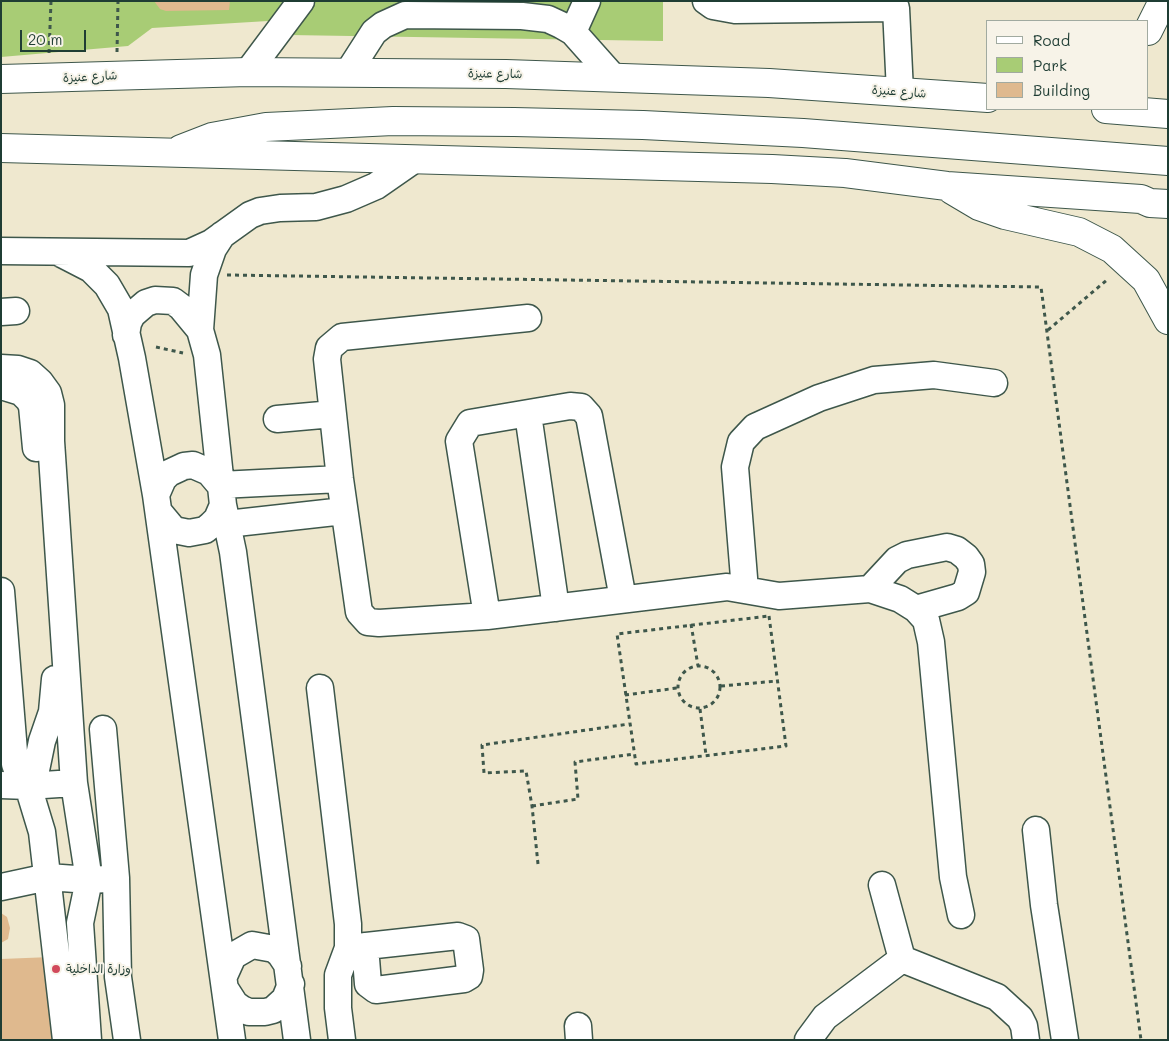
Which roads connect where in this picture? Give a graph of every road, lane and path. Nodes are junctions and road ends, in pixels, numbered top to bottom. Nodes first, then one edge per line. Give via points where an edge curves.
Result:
1 (51, 1) edge
2 (118, 1) edge
3 (301, 1) edge
4 (587, 1) edge
5 (706, 1) edge
6 (1163, 1) edge
7 (414, 8) edge
8 (1149, 29) edge
9 (573, 32) junction
10 (248, 72) junction
11 (349, 72) junction
12 (116, 76) junction
13 (613, 77) junction
14 (1, 79) edge
15 (48, 79) junction
16 (900, 92) junction
17 (986, 98) edge
18 (1118, 110) edge
19 (1168, 114) edge
20 (3, 149) edge
21 (174, 154) junction
22 (412, 161) junction
23 (1168, 162) edge
24 (947, 186) junction
25 (1168, 204) edge
26 (222, 235) junction
27 (1, 251) edge
28 (58, 252) junction
29 (204, 275) junction
30 (1110, 277) dead end
31 (528, 318) dead end
32 (1168, 320) edge
33 (200, 330) junction
34 (1047, 330) junction
35 (126, 335) junction
36 (1, 368) edge
37 (994, 383) dead end
38 (1, 386) edge
39 (333, 414) junction
40 (528, 414) junction
41 (277, 419) dead end
42 (44, 441) junction
43 (340, 479) junction
44 (158, 504) junction
45 (223, 505) junction
46 (344, 511) junction
47 (870, 589) junction
48 (745, 590) junction
49 (1, 591) edge
50 (622, 599) junction
51 (556, 608) junction
52 (916, 609) junction
53 (487, 616) junction
54 (691, 624) junction
55 (698, 666) junction
56 (777, 681) junction
57 (720, 686) junction
58 (320, 688) dead end
59 (678, 688) junction
60 (624, 695) junction
61 (700, 708) junction
62 (629, 724) junction
63 (103, 729) dead end
64 (634, 754) junction
65 (706, 755) junction
66 (74, 783) junction
67 (1, 784) edge
68 (28, 786) junction
69 (532, 806) junction
70 (1036, 830) dead end
71 (538, 864) dead end
72 (48, 877) junction
73 (116, 878) junction
74 (89, 880) junction
75 (882, 885) dead end
76 (1, 887) edge
77 (961, 915) dead end
78 (902, 959) junction
79 (289, 975) junction
80 (118, 977) junction
81 (225, 983) junction
82 (66, 1040) edge
83 (88, 1040) edge
84 (128, 1040) edge
85 (232, 1040) edge
86 (297, 1040) edge
87 (342, 1040) edge
88 (808, 1040) edge
89 (1026, 1040) edge
90 (1065, 1040) edge
91 (1141, 1040) edge

1 - 15 path
2 - 12 path
3 - 10 street
4 - 9 street
5 - 16 street via 713,6 735,10 896,8
6 - 8 main road
7 - 9 street via 535,16
7 - 11 street via 383,25 367,41
9 - 13 street
10 - 11 main road, شارع عنيزة
10 - 12 main road, شارع عنيزة
11 - 13 main road, شارع عنيزة
12 - 15 main road, شارع عنيزة
13 - 16 main road, شارع عنيزة
14 - 15 main road, شارع عنيزة
16 - 17 main road, شارع عنيزة
18 - 19 main road
20 - 21 main road
21 - 22 main road
21 - 23 main road via 188,144 245,129 393,121 643,125 766,131
22 - 24 main road via 772,169 845,173
22 - 26 street via 376,186 346,199 316,207 260,211
24 - 25 main road via 1141,199
24 - 32 main road via 979,206 1079,232 1112,249 1146,280
26 - 28 street via 189,253
26 - 29 street
27 - 28 street
28 - 35 street via 91,269 107,285 121,309
29 - 33 street
29 - 34 path via 1042,287
30 - 34 path
31 - 39 street via 342,337 329,348 327,359
33 - 35 street via 182,307 173,301 155,300 132,315
33 - 45 street via 207,355
34 - 91 path
35 - 44 street
36 - 42 street via 30,374 48,393 51,406
37 - 48 street via 934,375 874,380 819,398 755,427 741,442 735,467
38 - 42 street via 21,392 29,400
39 - 41 street
39 - 43 street
40 - 50 street via 581,406 589,416
40 - 51 street
40 - 53 street via 470,423 460,441
42 - 66 street
42 - 68 street via 55,684 52,712
43 - 45 street
43 - 46 street
44 - 45 street via 174,530 189,533 205,530 217,519
44 - 45 street via 163,479 184,466 193,465 209,472
44 - 81 street
45 - 46 street
45 - 79 street via 233,552
46 - 53 street via 359,612 368,622
47 - 48 street via 779,596
47 - 52 street via 900,599
47 - 52 street via 897,560 907,555 946,547 966,557 972,572 966,592
48 - 50 street via 727,587
49 - 68 street via 15,764 20,779
50 - 51 street
51 - 53 street
52 - 77 street via 926,620 931,642 954,877
54 - 55 path
54 - 56 path via 769,616
54 - 60 path via 617,634
55 - 57 path via 714,671
55 - 59 path via 684,673
56 - 57 path
56 - 65 path via 786,746
57 - 61 path via 715,702
58 - 87 street via 348,924 357,947 338,975
59 - 60 path
59 - 61 path via 684,703
60 - 62 path
61 - 65 path
62 - 64 path
62 - 69 path via 482,745 484,773 526,771
63 - 73 street
64 - 65 path via 636,764
64 - 69 path via 574,762 578,799
66 - 68 street
66 - 74 street
67 - 68 street
68 - 72 street via 42,832
69 - 71 path
70 - 90 street
72 - 74 street
72 - 76 street
72 - 82 street
73 - 74 street
73 - 80 street
74 - 80 street
74 - 83 street via 80,923
75 - 78 street
78 - 88 street via 826,1017
78 - 89 street via 996,997 1020,1018
79 - 81 street via 280,954 274,949 252,945 233,956
79 - 81 street via 285,999 273,1010 265,1012 242,1009 230,998
79 - 86 street
80 - 84 street
81 - 85 street

